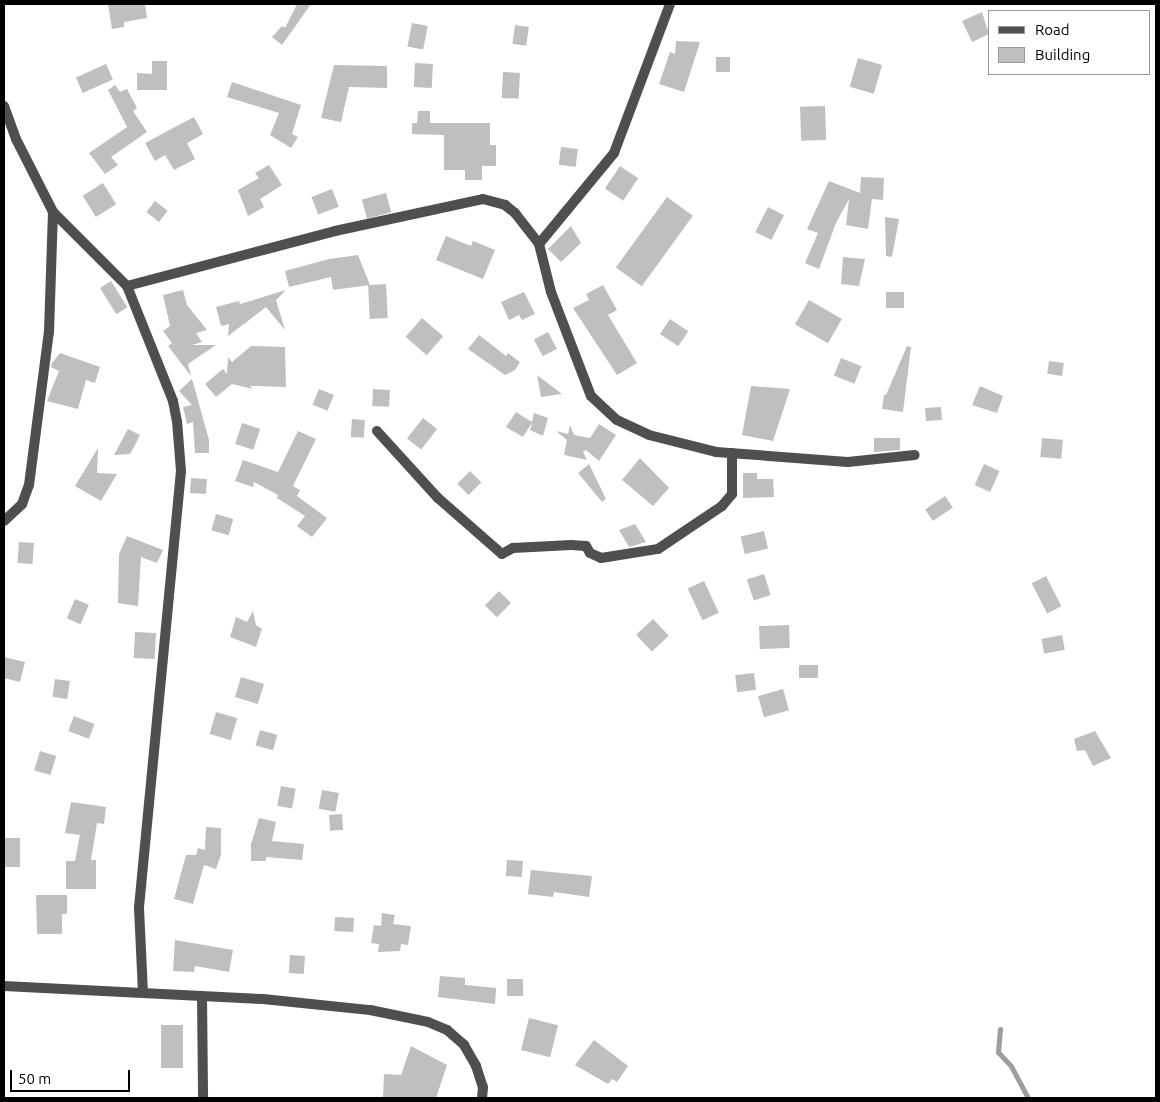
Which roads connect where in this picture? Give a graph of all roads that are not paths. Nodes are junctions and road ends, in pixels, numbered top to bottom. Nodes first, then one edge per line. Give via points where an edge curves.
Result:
1 (670, 4) edge
2 (4, 106) edge
3 (53, 212) junction
4 (539, 244) junction
5 (127, 286) junction
6 (376, 430) dead end
7 (732, 453) junction
8 (915, 455) dead end
9 (4, 521) edge
10 (4, 986) edge
11 (143, 992) junction
12 (202, 996) junction
13 (203, 1098) edge
14 (482, 1098) edge

1 - 4 street via 614,153
2 - 3 street via 16,139
3 - 5 street
3 - 9 street via 49,332 29,485 22,504
4 - 5 street via 516,213 505,205 483,199 468,200
4 - 7 street via 550,292 590,396 601,409 649,435
5 - 11 street via 173,401 180,470 139,908
6 - 7 street via 438,498 502,554 513,548 571,545 586,546 590,553 601,558 658,549 722,506 732,494
7 - 8 street via 848,462
10 - 11 street
11 - 12 street
12 - 13 street
12 - 14 street via 370,1010 428,1022 447,1030 464,1046 476,1066 483,1087

